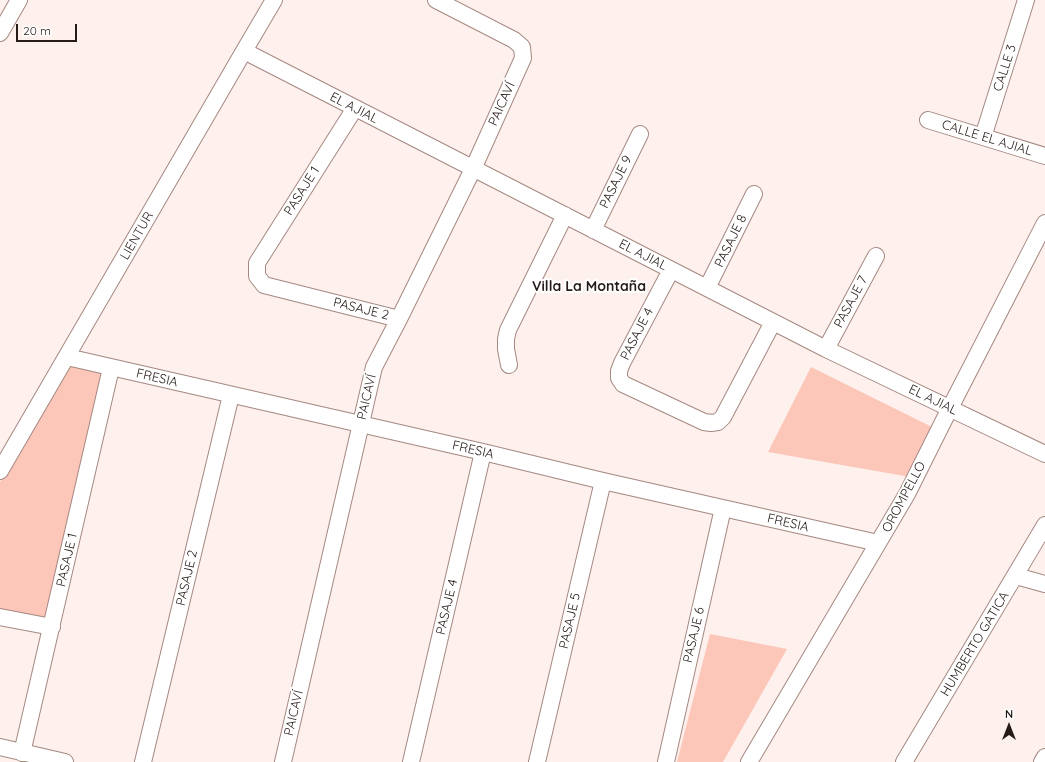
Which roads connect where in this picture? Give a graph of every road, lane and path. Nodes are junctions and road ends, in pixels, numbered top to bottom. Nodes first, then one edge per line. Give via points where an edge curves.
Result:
1 (19, 0) edge
2 (274, 0) edge
3 (436, 0) edge
4 (1026, 0) edge
5 (0, 33) edge
6 (244, 51) junction
7 (355, 108) junction
8 (928, 120) dead end
9 (640, 134) dead end
10 (983, 137) junction
11 (1045, 156) edge
12 (473, 169) junction
13 (754, 194) dead end
14 (565, 216) junction
15 (1045, 223) edge
16 (593, 230) junction
17 (876, 256) dead end
18 (671, 270) junction
19 (257, 276) joint
20 (707, 288) junction
21 (399, 319) junction
22 (773, 322) junction
23 (826, 349) junction
24 (67, 358) junction
25 (509, 365) dead end
26 (111, 368) junction
27 (231, 395) junction
28 (950, 408) junction
29 (360, 424) junction
30 (483, 452) junction
31 (1045, 454) edge
32 (0, 471) edge
33 (603, 481) junction
34 (723, 508) junction
35 (1045, 525) edge
36 (878, 543) junction
37 (1016, 576) junction
38 (1045, 584) edge
39 (0, 617) edge
40 (52, 627) junction
41 (0, 747) edge
42 (22, 753) junction
43 (1045, 757) edge
44 (65, 762) edge
45 (143, 762) edge
46 (283, 762) edge
47 (411, 762) edge
48 (537, 762) edge
49 (666, 762) edge
50 (749, 762) edge
51 (904, 762) edge
52 (1042, 762) edge

1 - 5 street
2 - 6 street, LIENTUR
3 - 12 street, PAICAVÍ via 514,40 522,47 522,58
4 - 10 street, CALLE 3
6 - 7 street, EL AJIAL
6 - 24 street, LIENTUR
7 - 12 street, EL AJIAL
7 - 19 street, PASAJE 1 via 257,263
8 - 10 street, CALLE EL AJIAL
9 - 16 street, PASAJE 9
10 - 11 street, CALLE EL AJIAL
12 - 14 street, EL AJIAL
12 - 21 street, PAICAVÍ
13 - 20 street, PASAJE 8
14 - 16 street, EL AJIAL
14 - 25 street via 508,330 506,349
15 - 28 street, OROMPELLO
16 - 18 street, EL AJIAL
17 - 23 street, PASAJE 7
18 - 20 street, EL AJIAL
18 - 22 street, PASAJE 4 via 622,362 619,378 623,384 704,422 718,422
19 - 21 street, PASAJE 2 via 264,286
20 - 22 street, EL AJIAL
21 - 29 street, PAICAVÍ via 374,367
22 - 23 street, EL AJIAL
23 - 28 street, EL AJIAL
24 - 26 street, FRESIA
24 - 32 street, LIENTUR
26 - 27 street, FRESIA
26 - 40 street, PASAJE 1
27 - 29 street, FRESIA
27 - 45 street, PASAJE 2
28 - 31 street, EL AJIAL
28 - 36 street, OROMPELLO via 907,494
29 - 30 street, FRESIA
29 - 46 street, PAICAVÍ
30 - 33 street, FRESIA
30 - 47 street, PASAJE 4
33 - 34 street, FRESIA
33 - 48 street, PASAJE 5
34 - 36 street, FRESIA
34 - 49 street, PASAJE 6
35 - 37 street, HUMBERTO GATICA
36 - 50 street, OROMPELLO
37 - 38 street
37 - 51 street, HUMBERTO GATICA
39 - 40 street
40 - 42 street, PASAJE 1
41 - 42 street
42 - 44 street
43 - 52 street

